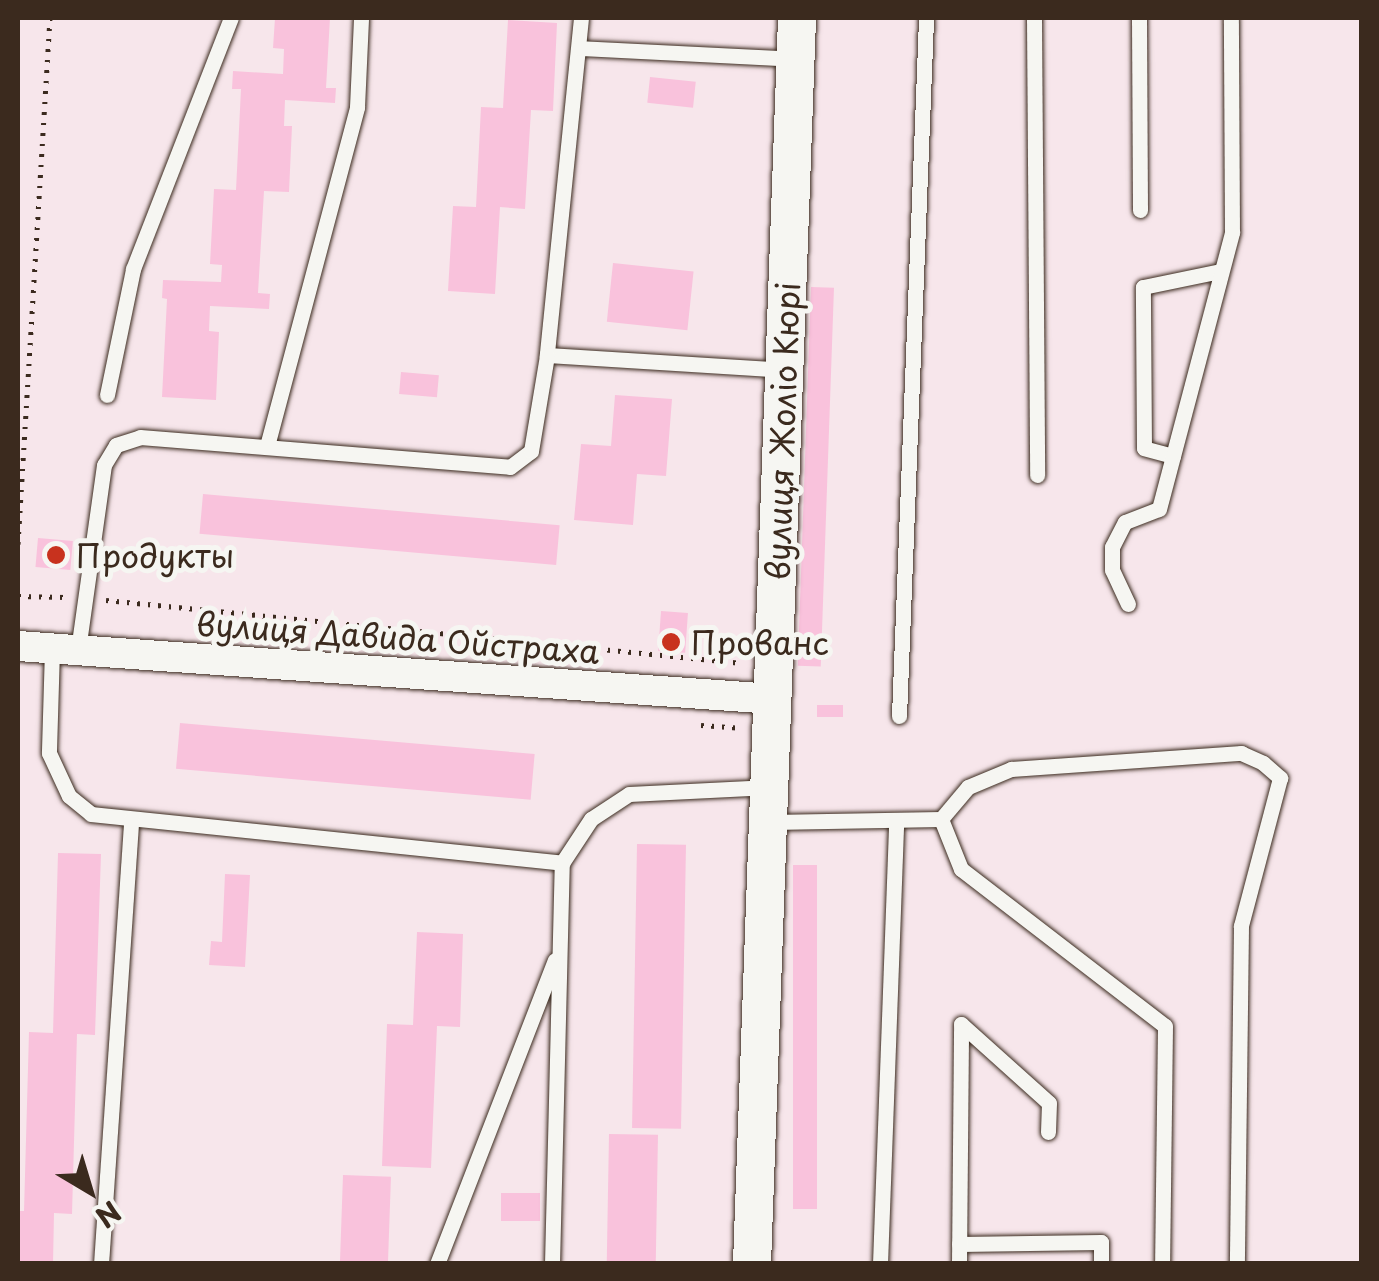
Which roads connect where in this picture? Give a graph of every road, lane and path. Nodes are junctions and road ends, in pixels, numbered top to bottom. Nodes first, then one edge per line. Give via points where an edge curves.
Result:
1 (50, 18) edge
2 (231, 18) edge
3 (361, 18) edge
4 (581, 18) edge
5 (797, 18) edge
6 (926, 18) edge
7 (1034, 18) edge
8 (1139, 18) edge
9 (1231, 18) edge
10 (579, 48) junction
11 (796, 59) junction
12 (1140, 210) dead end
13 (1220, 271) junction
14 (547, 355) junction
15 (784, 370) junction
16 (107, 395) dead end
17 (267, 446) junction
18 (1173, 456) junction
19 (1036, 475) dead end
20 (18, 544) edge
21 (18, 596) edge
22 (85, 598) junction
23 (1128, 604) dead end
24 (18, 646) edge
25 (65, 649) junction
26 (774, 682) junction
27 (899, 716) dead end
28 (771, 804) junction
29 (131, 819) junction
30 (941, 819) junction
31 (896, 820) junction
32 (562, 863) junction
33 (561, 946) junction
34 (1048, 1132) dead end
35 (959, 1244) junction
36 (101, 1264) edge
37 (438, 1264) edge
38 (552, 1264) edge
39 (752, 1264) edge
40 (880, 1264) edge
41 (958, 1264) edge
42 (1101, 1264) edge
43 (1162, 1264) edge
44 (1236, 1264) edge

1 - 20 path
2 - 16 lane via 133,269
3 - 17 lane via 358,107
4 - 10 lane
5 - 11 street, вулиця Жоліо Кюрі
6 - 27 lane
7 - 19 lane
8 - 12 lane
9 - 13 lane via 1232,232
10 - 11 lane
10 - 14 lane
11 - 15 street, вулиця Жоліо Кюрі
13 - 18 lane
13 - 18 lane via 1143,288 1144,448
14 - 15 lane
14 - 17 lane via 531,450 510,468
15 - 26 street, вулиця Жоліо Кюрі
17 - 22 lane via 140,437 116,445 104,466
18 - 23 lane via 1159,509 1125,522 1112,547 1112,570
21 - 22 path
22 - 25 lane
22 - 26 path
24 - 25 street, вулиця Давида Ойстраха
25 - 26 street, вулиця Давида Ойстраха
25 - 29 lane via 49,753 57,776 91,814
26 - 28 street, вулиця Жоліо Кюрі
28 - 31 lane
28 - 32 lane via 629,794 602,808
28 - 39 street, вулиця Жоліо Кюрі
29 - 32 lane
29 - 36 lane
30 - 31 lane
30 - 43 lane via 960,869 1165,1026
30 - 44 lane via 968,787 1011,769 1241,754 1280,778 1241,926
31 - 40 lane
32 - 33 lane
33 - 37 lane
33 - 38 lane
34 - 35 lane via 1049,1103 960,1024
35 - 41 lane
35 - 42 lane via 1100,1242

